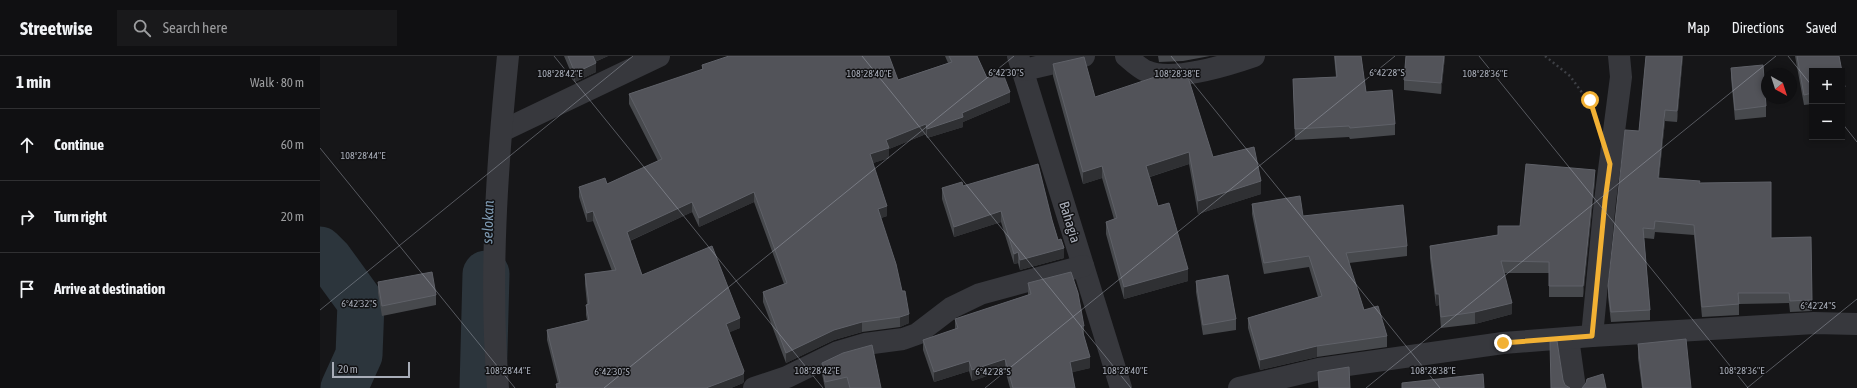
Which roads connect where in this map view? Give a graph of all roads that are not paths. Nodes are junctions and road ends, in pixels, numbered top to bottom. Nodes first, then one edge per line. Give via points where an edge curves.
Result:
1 (508, 56) edge
2 (659, 56) edge
3 (1084, 56) edge
4 (1126, 56) edge
5 (1254, 56) edge
6 (1619, 56) edge
7 (1021, 63) edge
8 (502, 131) junction
9 (1083, 266) junction
10 (1857, 324) edge
11 (1592, 336) junction
12 (1568, 338) junction
13 (498, 388) edge
14 (754, 388) edge
15 (1121, 388) edge
16 (1239, 388) edge
17 (1575, 388) edge

1 - 8 street
2 - 8 street
3 - 7 street
4 - 5 street via 1145,71 1162,76 1212,70
6 - 11 street via 1621,77 1605,201
7 - 9 street, Bahagia
8 - 13 street via 493,288
9 - 14 street via 980,294 951,308 917,334 838,352 787,377
9 - 15 street, Bahagia
10 - 11 street via 1814,323
11 - 12 street
12 - 16 street via 1503,343 1319,369
12 - 17 street

